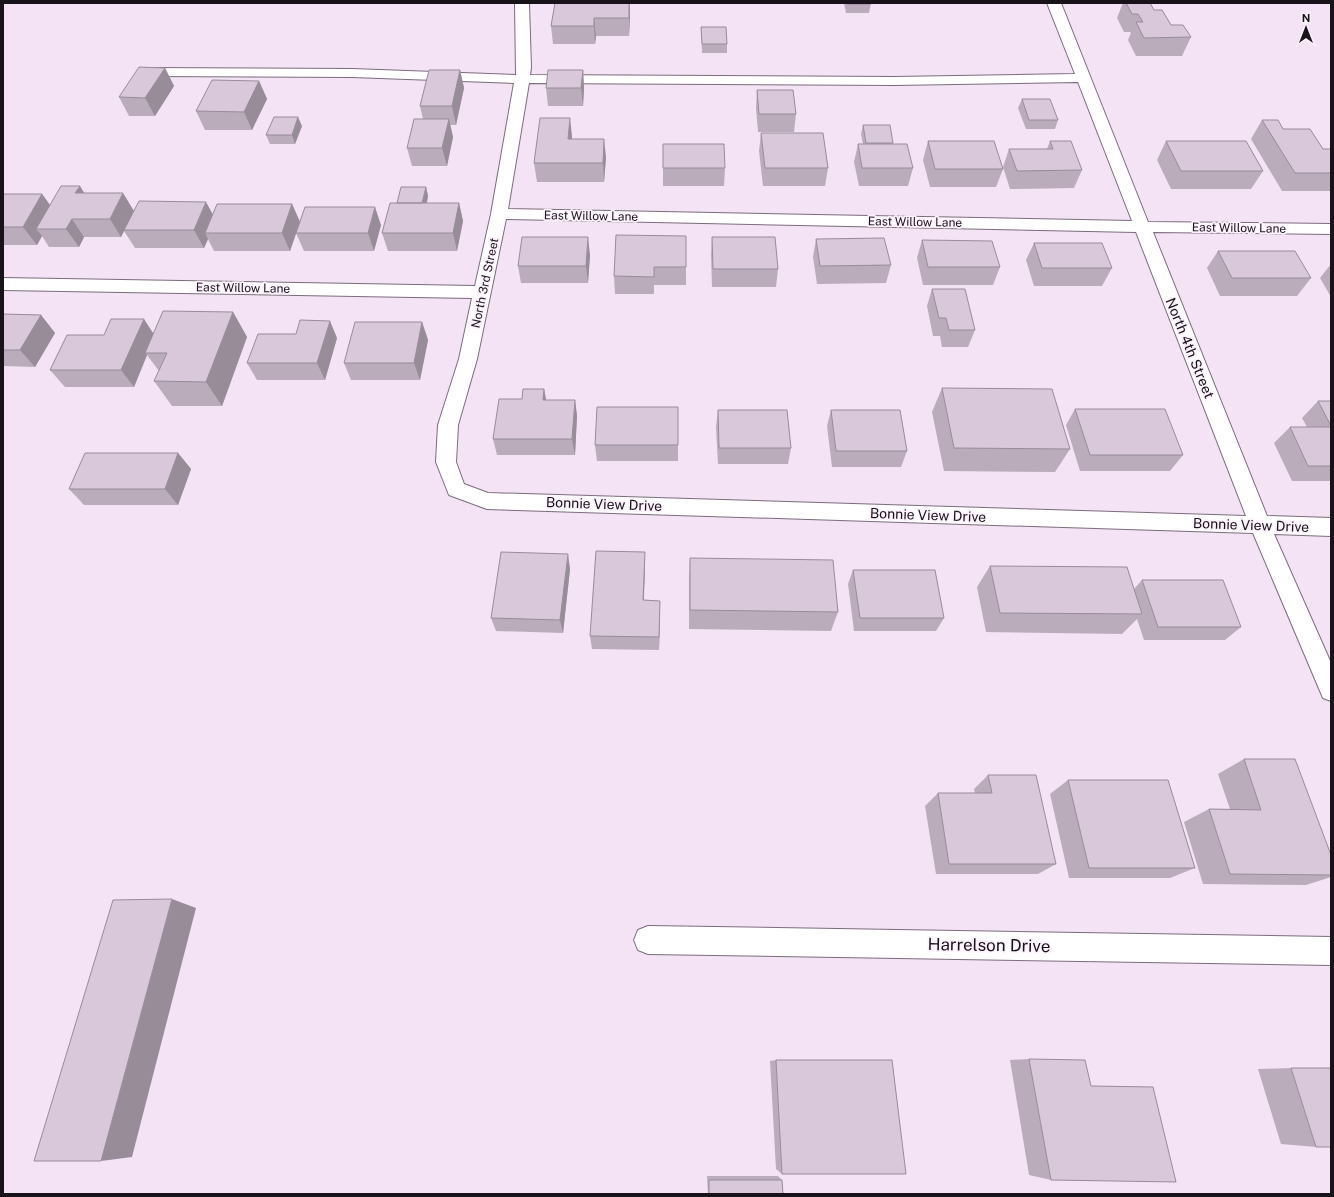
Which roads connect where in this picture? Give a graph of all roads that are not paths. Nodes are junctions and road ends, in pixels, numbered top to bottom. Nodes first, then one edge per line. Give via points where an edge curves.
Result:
1 (522, 3) edge
2 (1054, 3) edge
3 (148, 72) edge
4 (1084, 78) junction
5 (522, 79) junction
6 (499, 214) junction
7 (1142, 227) junction
8 (1331, 229) edge
9 (3, 284) edge
10 (483, 292) junction
11 (524, 502) joint
12 (1260, 526) junction
13 (1331, 527) edge
14 (1331, 690) edge
15 (648, 940) dead end
16 (1331, 951) edge

1 - 5 street, North 3rd Street
2 - 4 street, North 4th Street
3 - 5 street via 352,73
4 - 5 street via 894,82
4 - 7 street, North 4th Street
5 - 6 street, North 3rd Street
6 - 7 street, East Willow Lane
6 - 10 street, North 3rd Street
7 - 8 street, East Willow Lane
7 - 12 street, North 4th Street
9 - 10 street, East Willow Lane
10 - 11 street, North 3rd Street via 468,359 448,425 446,462 456,489 487,501
11 - 12 street, Bonnie View Drive
12 - 13 street, Bonnie View Drive
12 - 14 street, North 4th Street
15 - 16 street, Harrelson Drive

